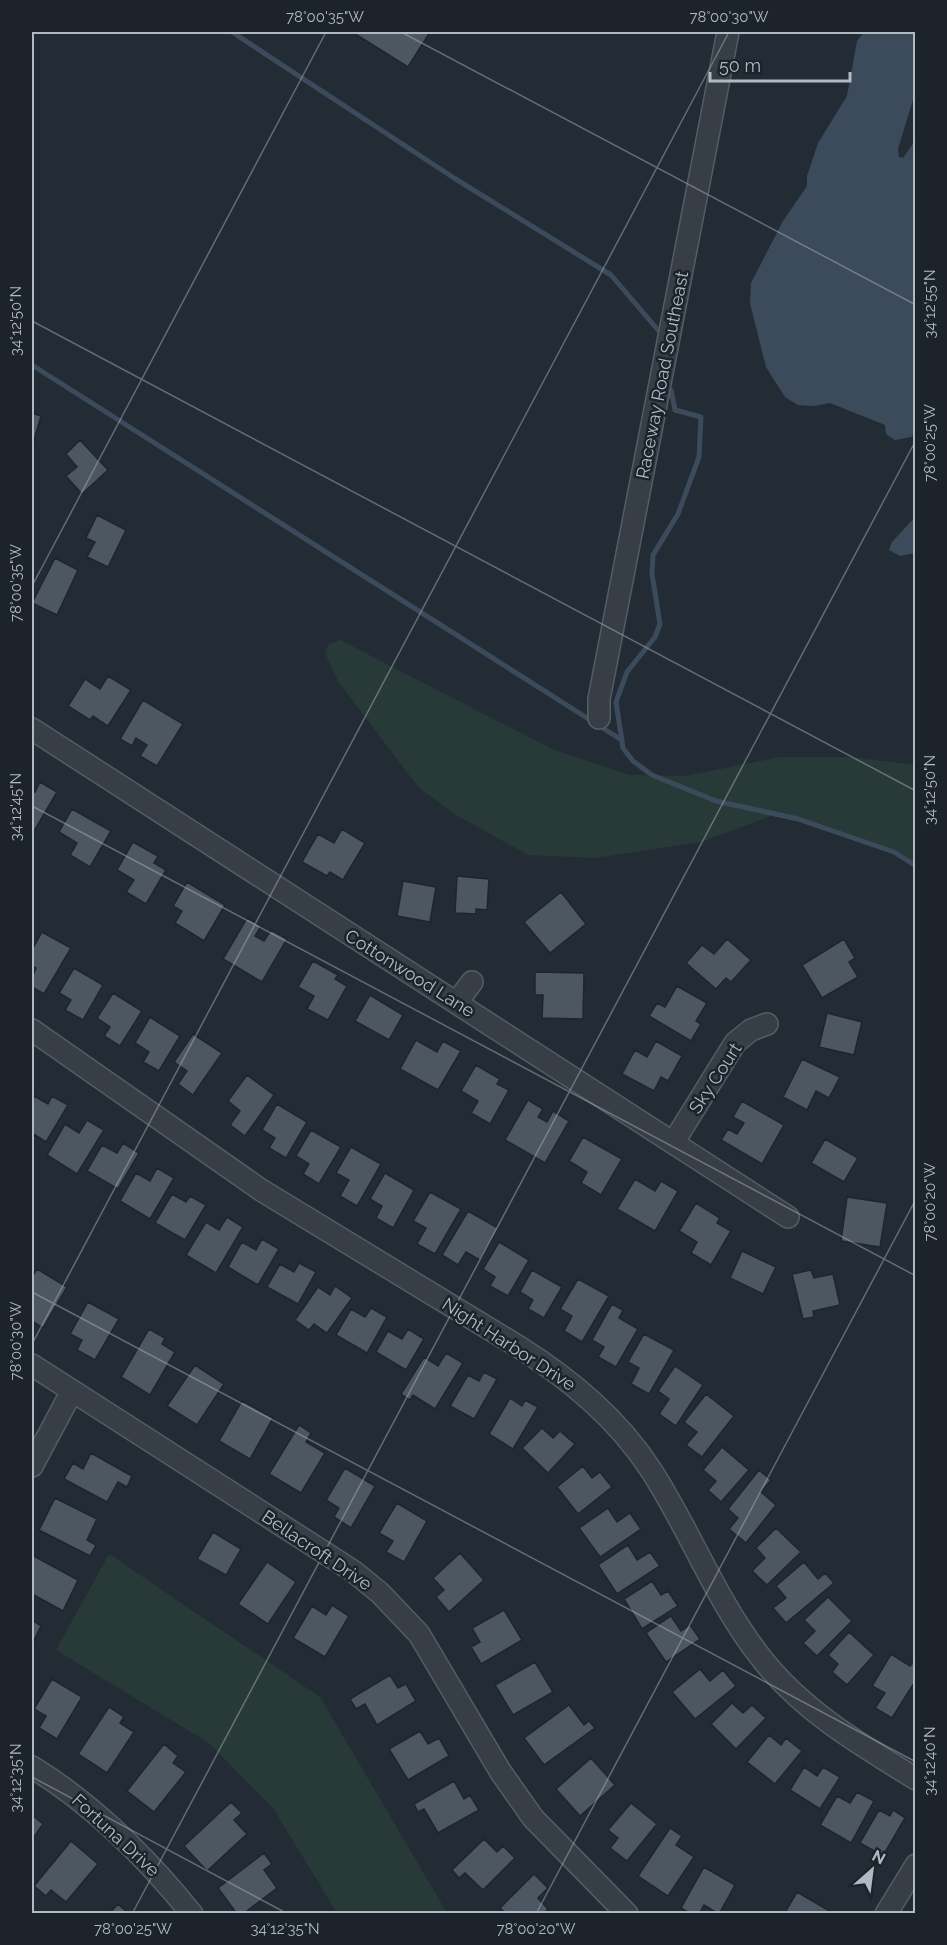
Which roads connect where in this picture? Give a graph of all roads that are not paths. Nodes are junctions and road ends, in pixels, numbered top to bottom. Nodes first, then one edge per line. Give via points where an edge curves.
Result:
1 (728, 32) edge
2 (599, 718) dead end
3 (32, 729) edge
4 (472, 982) dead end
5 (457, 1002) junction
6 (767, 1024) dead end
7 (32, 1030) edge
8 (673, 1143) junction
9 (788, 1217) dead end
10 (32, 1365) edge
11 (72, 1391) junction
12 (32, 1466) edge
13 (32, 1767) edge
14 (915, 1779) edge
15 (915, 1865) edge
16 (603, 1906) edge
17 (192, 1914) edge
18 (627, 1914) edge
19 (886, 1914) edge

1 - 2 street, Raceway Road Southeast via 599,699
3 - 5 street, Cottonwood Lane
4 - 5 street
5 - 8 street, Cottonwood Lane
6 - 8 street, Sky Court via 735,1043
7 - 14 street, Night Harbor Drive via 261,1190 519,1347 583,1392 651,1470 735,1624 762,1660 817,1714
8 - 9 street, Cottonwood Lane
10 - 11 street, Bellacroft Drive
11 - 12 street
11 - 16 street, Bellacroft Drive via 353,1571 403,1615 426,1643 522,1804
13 - 17 street, Fortuna Drive via 68,1791 131,1845
15 - 19 street
16 - 18 street, Bellacroft Drive

